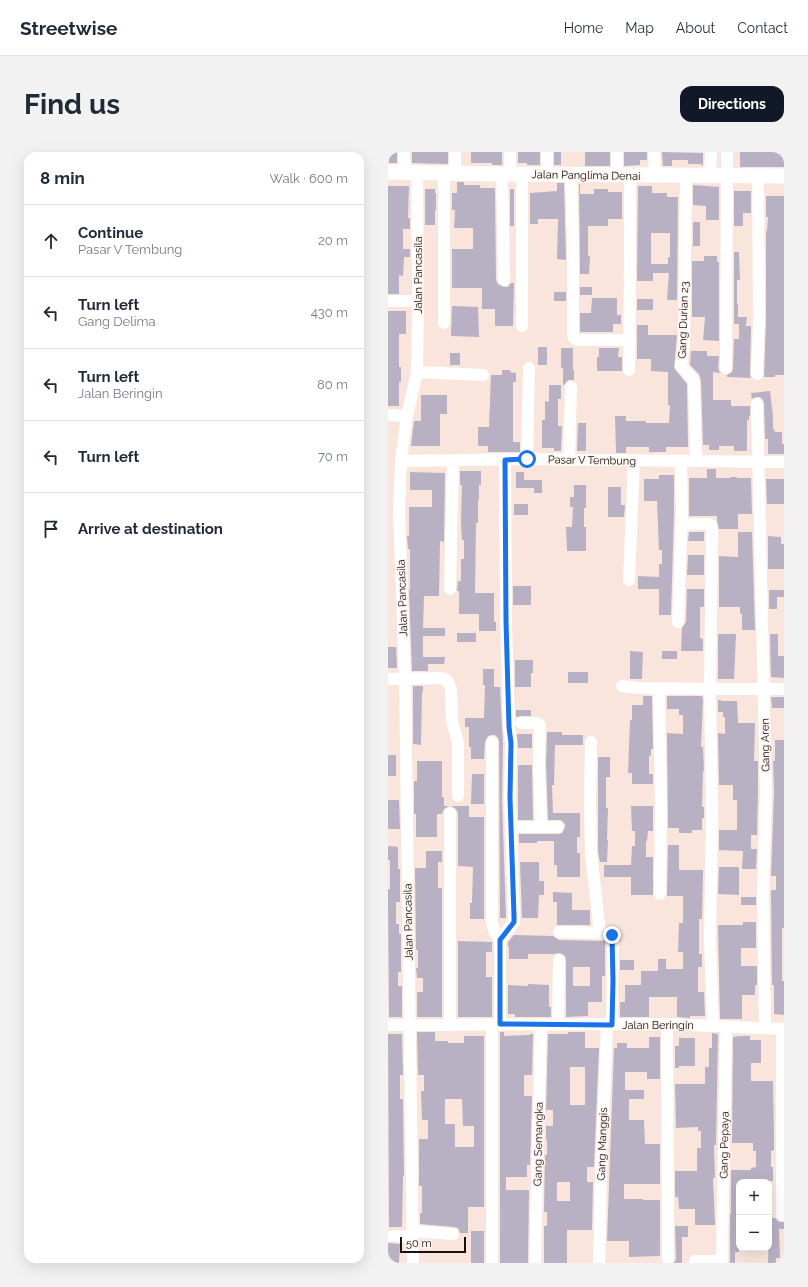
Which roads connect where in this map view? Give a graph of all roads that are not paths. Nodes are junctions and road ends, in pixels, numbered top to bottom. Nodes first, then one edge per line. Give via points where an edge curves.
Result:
1 (404, 152) edge
2 (455, 152) edge
3 (510, 152) edge
4 (547, 152) edge
5 (617, 152) edge
6 (654, 152) edge
7 (711, 152) edge
8 (728, 152) edge
9 (388, 172) edge
10 (411, 172) junction
11 (450, 173) junction
12 (512, 174) junction
13 (547, 174) junction
14 (571, 175) junction
15 (623, 175) junction
16 (655, 175) junction
17 (686, 175) junction
18 (710, 176) junction
19 (727, 176) junction
20 (758, 176) junction
21 (784, 176) edge
22 (504, 280) dead end
23 (388, 301) edge
24 (418, 301) junction
25 (444, 323) dead end
26 (522, 326) dead end
27 (630, 340) junction
28 (529, 368) dead end
29 (726, 368) dead end
30 (629, 370) dead end
31 (417, 372) junction
32 (757, 374) dead end
33 (483, 375) dead end
34 (571, 387) dead end
35 (757, 404) dead end
36 (388, 415) edge
37 (407, 416) junction
38 (527, 459) junction
39 (505, 460) junction
40 (569, 460) junction
41 (401, 461) junction
42 (453, 461) junction
43 (634, 461) junction
44 (681, 461) junction
45 (696, 461) junction
46 (759, 462) junction
47 (784, 462) edge
48 (682, 524) junction
49 (629, 580) dead end
50 (450, 589) dead end
51 (678, 622) dead end
52 (388, 679) edge
53 (405, 679) junction
54 (622, 686) dead end
55 (784, 688) edge
56 (659, 689) junction
57 (763, 689) junction
58 (710, 690) junction
59 (521, 723) dead end
60 (492, 742) dead end
61 (590, 742) dead end
62 (458, 796) dead end
63 (450, 813) dead end
64 (511, 827) junction
65 (541, 827) junction
66 (558, 828) dead end
67 (660, 894) dead end
68 (560, 932) dead end
69 (600, 933) junction
70 (500, 940) junction
71 (559, 960) dead end
72 (496, 1024) junction
73 (667, 1024) junction
74 (388, 1025) edge
75 (410, 1025) junction
76 (450, 1025) junction
77 (541, 1025) junction
78 (558, 1025) junction
79 (610, 1025) junction
80 (712, 1025) junction
81 (726, 1027) junction
82 (765, 1028) junction
83 (783, 1029) edge
84 (782, 1215) dead end
85 (413, 1234) junction
86 (453, 1234) dead end
87 (391, 1236) dead end
88 (668, 1259) dead end
89 (695, 1261) dead end
90 (722, 1262) edge
91 (413, 1263) edge
92 (492, 1263) edge
93 (535, 1263) edge
94 (599, 1263) edge

1 - 10 street, Jalan Pancasila
2 - 11 street
3 - 12 street
4 - 13 street
5 - 15 street
6 - 16 street
7 - 18 street
8 - 19 street
9 - 10 main road, Jalan Panglima Denai
10 - 11 main road, Jalan Panglima Denai
10 - 24 street, Jalan Pancasila
11 - 12 main road, Jalan Panglima Denai
11 - 25 street
12 - 13 main road, Jalan Panglima Denai
12 - 22 street
12 - 26 street
13 - 14 main road, Jalan Panglima Denai
14 - 15 main road, Jalan Panglima Denai
14 - 27 street via 574,338
15 - 16 main road, Jalan Panglima Denai
15 - 27 street
16 - 17 main road, Jalan Panglima Denai
17 - 18 main road, Jalan Panglima Denai
17 - 45 street, Gang Durian 23 via 684,345 681,366 694,383
18 - 19 main road, Jalan Panglima Denai
19 - 20 main road, Jalan Panglima Denai
19 - 29 street
20 - 21 main road, Jalan Panglima Denai
20 - 32 street
23 - 24 street
24 - 31 street, Jalan Pancasila
27 - 30 street
28 - 38 street
31 - 33 street
31 - 37 street, Jalan Pancasila
34 - 40 street
35 - 46 street, Gang Aren
36 - 37 street
37 - 41 street, Jalan Pancasila
38 - 39 street, Pasar V Tembung
38 - 40 street, Pasar V Tembung
39 - 42 street, Pasar V Tembung
39 - 64 street
40 - 43 street, Pasar V Tembung
41 - 42 street, Pasar V Tembung
41 - 53 street, Jalan Pancasila via 399,512
42 - 50 street
43 - 44 street, Pasar V Tembung
43 - 49 street
44 - 45 street, Pasar V Tembung
44 - 48 street
45 - 46 street, Pasar V Tembung
46 - 47 street, Pasar V Tembung
46 - 57 street, Gang Aren
48 - 51 street
48 - 58 street via 709,524 712,528
52 - 53 street
53 - 62 street via 447,680 451,689 452,721 458,743
53 - 75 street, Jalan Pancasila
54 - 56 street
55 - 57 street
56 - 58 street
56 - 67 street
57 - 58 street
57 - 82 street, Gang Aren via 766,792 763,894
58 - 80 street
59 - 65 street via 540,725
60 - 70 street via 492,923
61 - 69 street via 591,852
63 - 76 street
64 - 65 street
64 - 70 street via 514,922
65 - 66 street
68 - 69 street
69 - 79 street, Gang Manggis via 613,936
70 - 72 street
71 - 78 street
72 - 76 street, Jalan Beringin
72 - 77 street, Jalan Beringin
72 - 92 street
73 - 79 street, Jalan Beringin
73 - 80 street, Jalan Beringin
73 - 88 street
74 - 75 street, Jalan Beringin
75 - 76 street, Jalan Beringin
75 - 85 street, Jalan Pancasila
77 - 78 street, Jalan Beringin
77 - 93 street, Gang Semangka
78 - 79 street, Jalan Beringin
79 - 94 street, Gang Manggis
80 - 81 street, Jalan Beringin
81 - 82 street, Jalan Beringin
81 - 90 street, Gang Pepaya
82 - 83 street, Jalan Beringin
83 - 84 street
85 - 86 street
85 - 87 street
85 - 91 street, Jalan Pancasila
89 - 90 street

